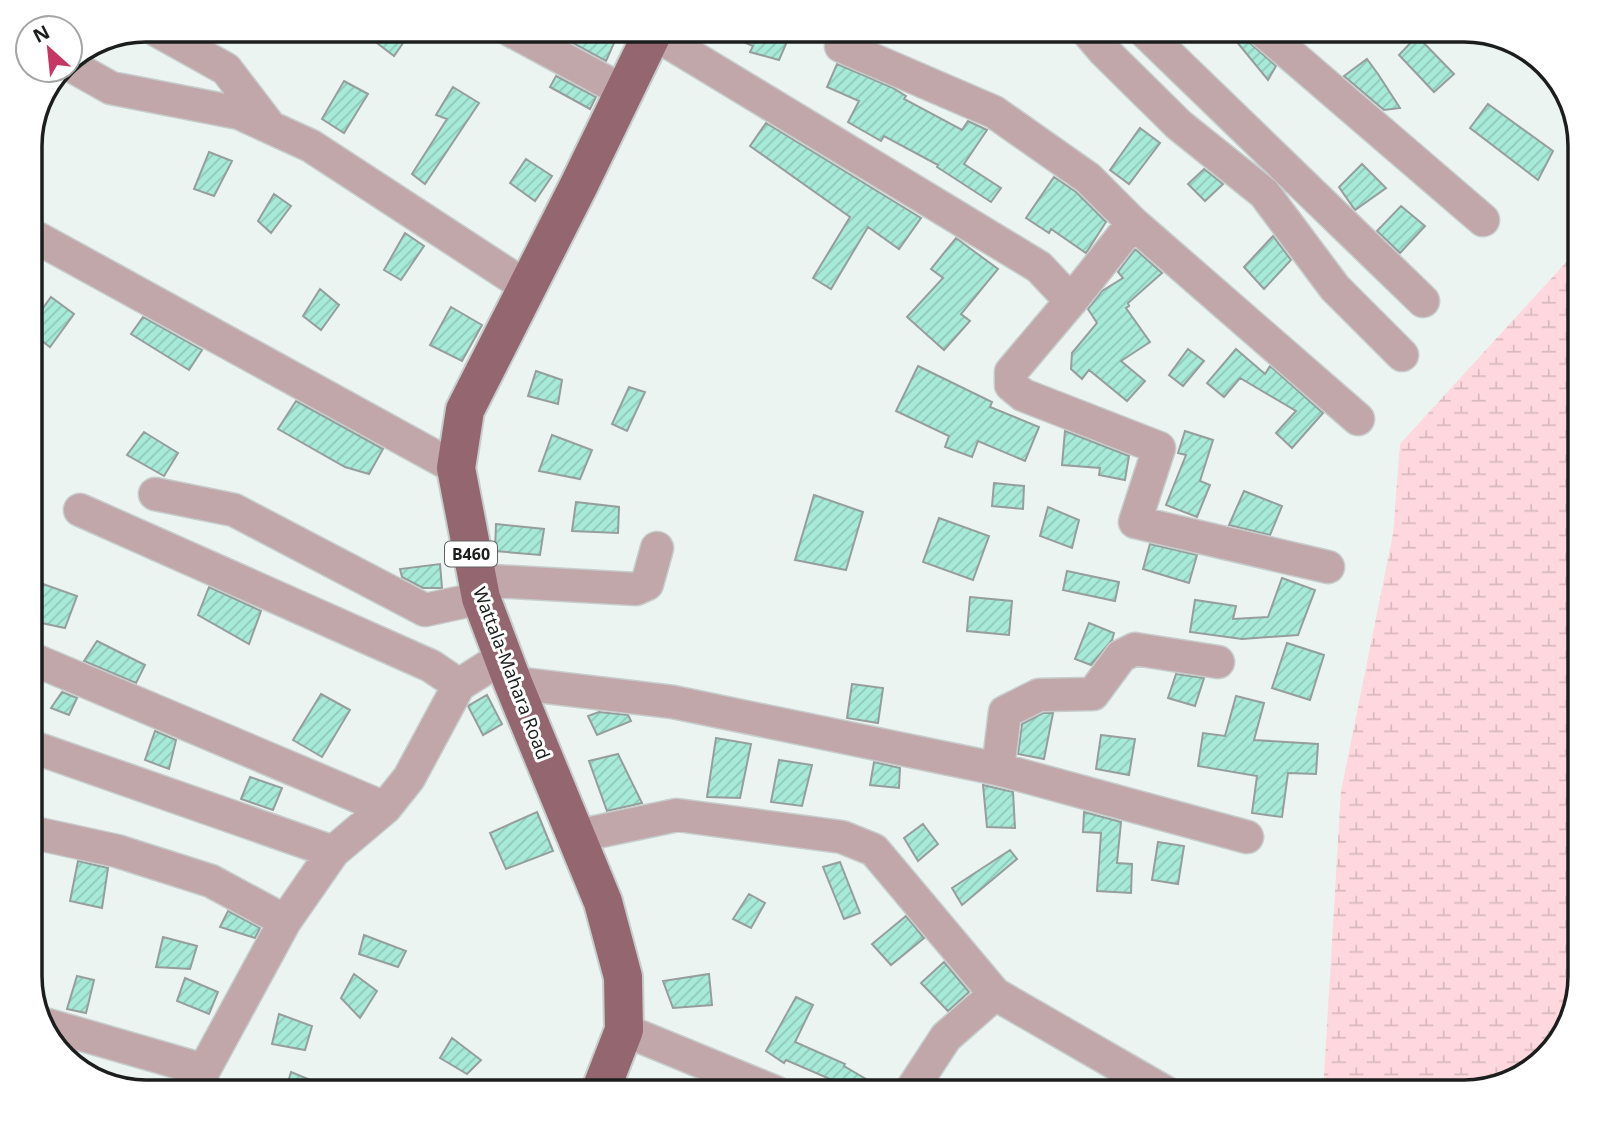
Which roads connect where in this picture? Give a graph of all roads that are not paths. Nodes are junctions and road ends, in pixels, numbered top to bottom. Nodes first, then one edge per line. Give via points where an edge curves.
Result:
1 (178, 42) edge
2 (532, 42) edge
3 (648, 42) edge
4 (671, 42) edge
5 (1096, 42) edge
6 (1155, 42) edge
7 (1276, 42) edge
8 (841, 46) dead end
9 (84, 73) edge
10 (625, 92) junction
11 (270, 127) junction
12 (1483, 220) dead end
13 (1133, 223) junction
14 (42, 241) edge
15 (527, 287) junction
16 (1071, 301) junction
17 (1423, 301) dead end
18 (1402, 355) dead end
19 (1359, 419) dead end
20 (456, 468) junction
21 (155, 494) dead end
22 (80, 510) dead end
23 (657, 548) dead end
24 (1328, 567) dead end
25 (478, 589) junction
26 (42, 662) edge
27 (1218, 662) dead end
28 (508, 670) junction
29 (459, 685) junction
30 (42, 750) edge
31 (998, 769) junction
32 (385, 808) junction
33 (42, 835) edge
34 (577, 836) junction
35 (1247, 837) dead end
36 (333, 852) junction
37 (285, 921) junction
38 (995, 994) junction
39 (56, 1029) edge
40 (624, 1030) junction
41 (197, 1080) edge
42 (201, 1080) edge
43 (605, 1080) edge
44 (746, 1080) edge
45 (918, 1080) edge
46 (1144, 1080) edge

1 - 11 street via 226,69
2 - 10 street
3 - 10 main road, Wattala-Mahara Road / B460
4 - 16 street via 1039,267
5 - 18 street via 1179,125 1264,192 1335,288
6 - 17 street
7 - 12 street
8 - 13 street via 994,112 1088,178
9 - 11 street via 111,88 239,113
10 - 15 main road, Wattala-Mahara Road / B460
11 - 15 street via 311,146
13 - 16 street
13 - 19 street
14 - 20 street
15 - 20 main road, Wattala-Mahara Road / B460 via 465,410
16 - 24 street via 1010,372 1012,385 1023,396 1159,448 1135,522
20 - 25 main road, Wattala-Mahara Road / B460
21 - 25 street via 234,510 425,610
22 - 29 street via 431,666
23 - 25 street via 647,584 636,589
25 - 28 main road, Wattala-Mahara Road / B460
26 - 32 street
27 - 31 street via 1135,649 1121,656 1093,694 1039,695 1005,712
28 - 29 street
28 - 31 street
28 - 34 main road, Wattala-Mahara Road / B460
29 - 32 street via 409,778
30 - 36 street
31 - 35 street
32 - 36 street
33 - 37 street via 117,851 211,881
34 - 38 street via 677,815 842,836 874,850
34 - 40 main road, Wattala-Mahara Road / B460 via 603,902 623,977
36 - 37 street
37 - 42 street
38 - 45 street via 946,1037
38 - 46 street
39 - 41 street
40 - 43 main road, Wattala-Mahara Road / B460
40 - 44 street

